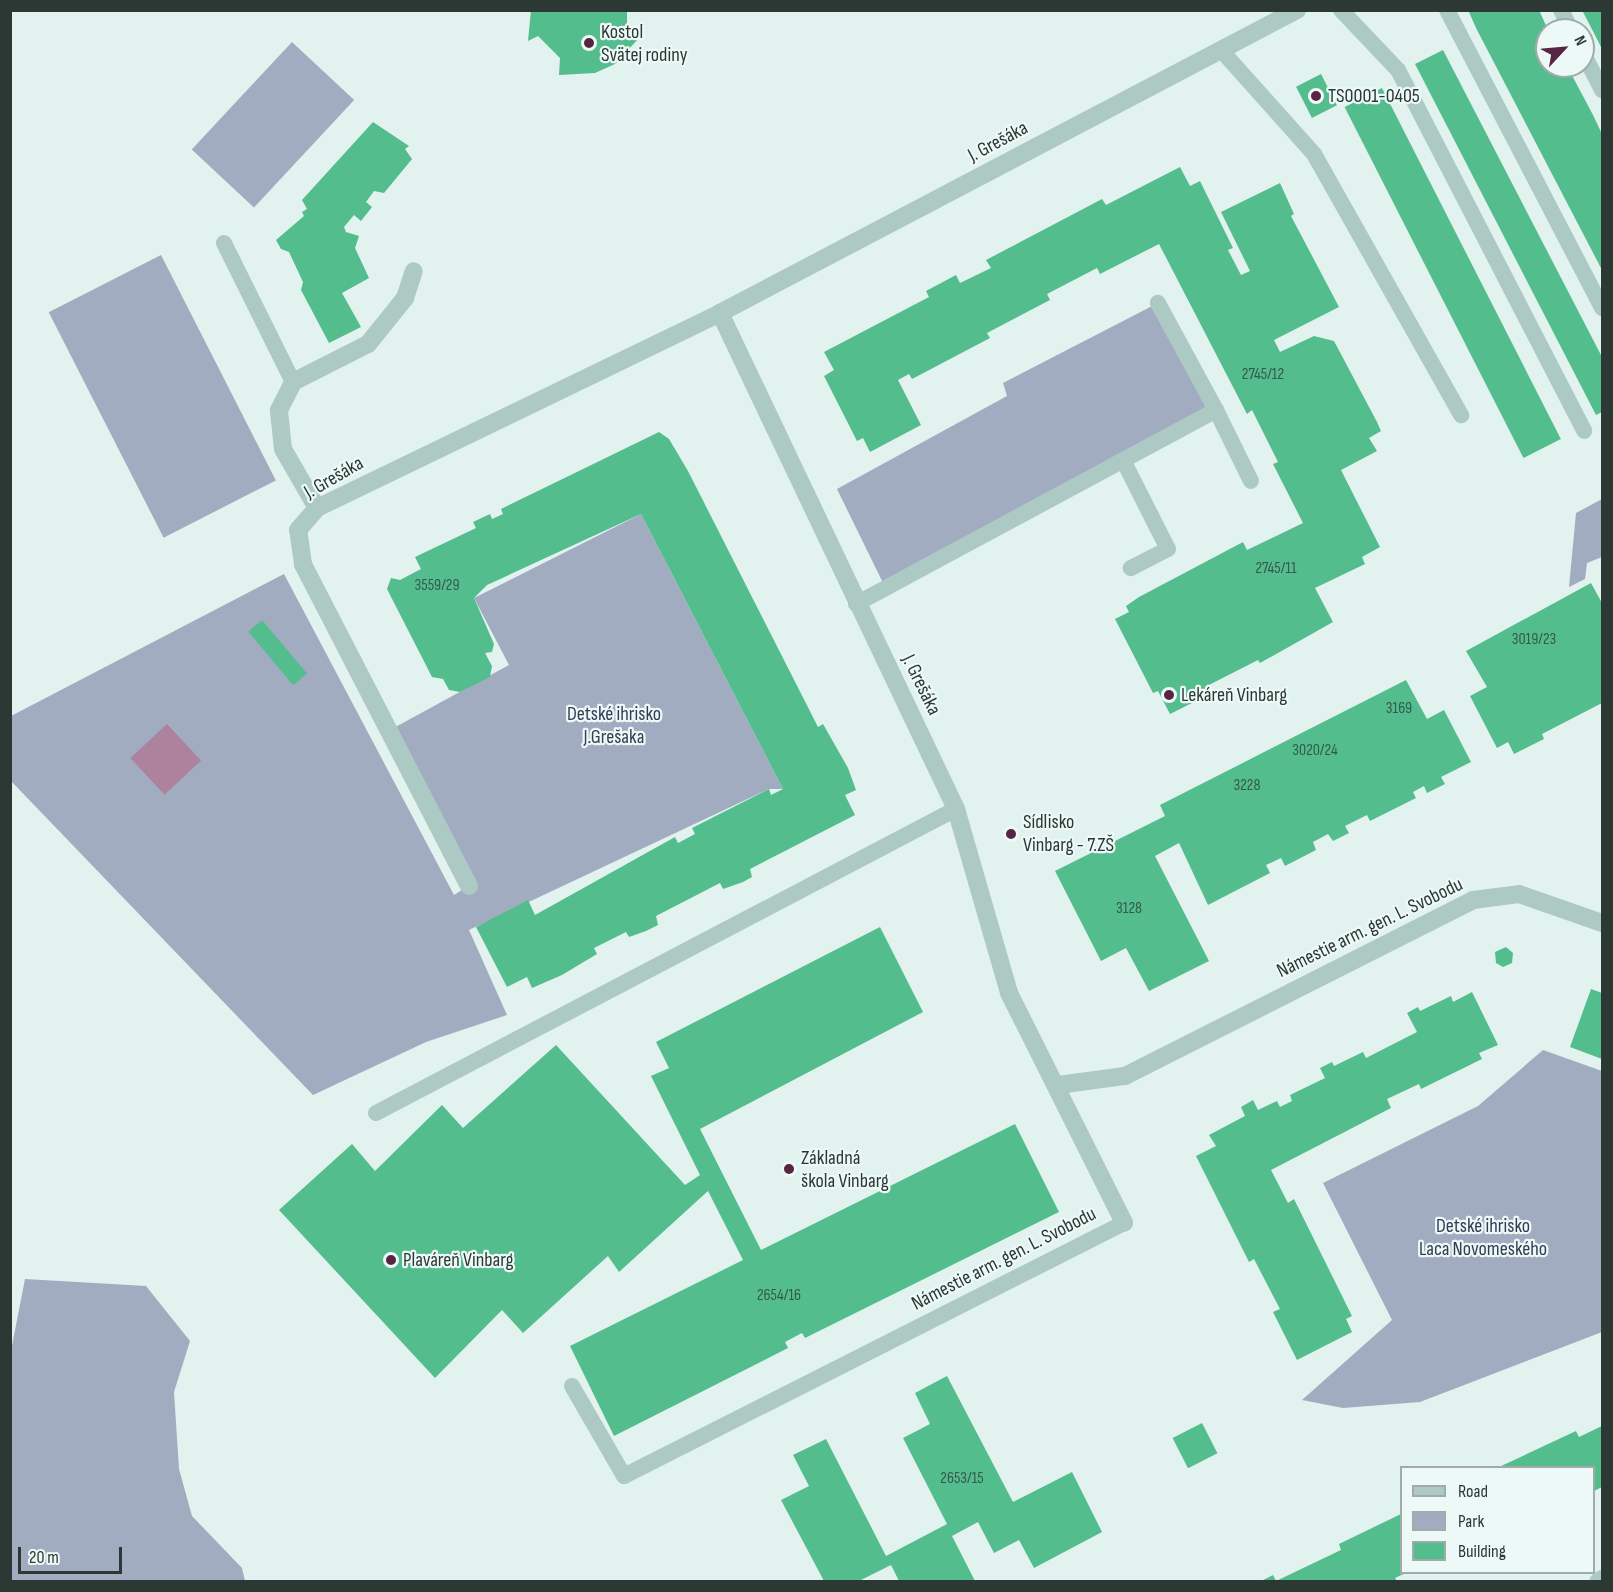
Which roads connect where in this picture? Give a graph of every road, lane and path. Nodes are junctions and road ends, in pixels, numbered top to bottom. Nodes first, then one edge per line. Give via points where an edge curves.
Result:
1 (1297, 10) edge
2 (1341, 10) edge
3 (1447, 10) edge
4 (1221, 50) junction
5 (1595, 76) edge
6 (1602, 90) edge
7 (224, 243) dead end
8 (414, 271) dead end
9 (1158, 303) dead end
10 (1602, 308) edge
11 (720, 313) junction
12 (293, 382) junction
13 (1216, 410) junction
14 (1461, 415) dead end
15 (1584, 431) dead end
16 (1124, 462) junction
17 (1251, 481) dead end
18 (317, 508) junction
19 (1131, 568) dead end
20 (856, 604) junction
21 (956, 809) junction
22 (469, 886) dead end
23 (1602, 923) edge
24 (1058, 1085) junction
25 (376, 1113) dead end
26 (1124, 1223) joint
27 (572, 1386) dead end
28 (1602, 1580) edge
29 (1598, 1581) edge

1 - 4 street, J. Grešáka
2 - 15 lane via 1398,70
3 - 10 lane
4 - 11 street, J. Grešáka
4 - 14 lane via 1314,154
5 - 6 lane
7 - 12 lane
8 - 12 street via 405,298 368,344
9 - 13 lane
11 - 18 street, J. Grešáka
11 - 20 street, J. Grešáka
12 - 18 street via 279,410 283,449
13 - 16 lane
13 - 17 lane
16 - 19 lane via 1168,549
16 - 20 lane
18 - 22 street, J. Grešáka via 298,531 303,564
20 - 21 street, J. Grešáka
21 - 24 street, J. Grešáka via 1009,993
21 - 25 lane
23 - 24 street, Námestie arm. gen. L. Svobodu via 1519,894 1473,900 1125,1076
24 - 26 street, Námestie arm. gen. L. Svobodu
26 - 27 lane, Námestie arm. gen. L. Svobodu via 624,1476
28 - 29 street

